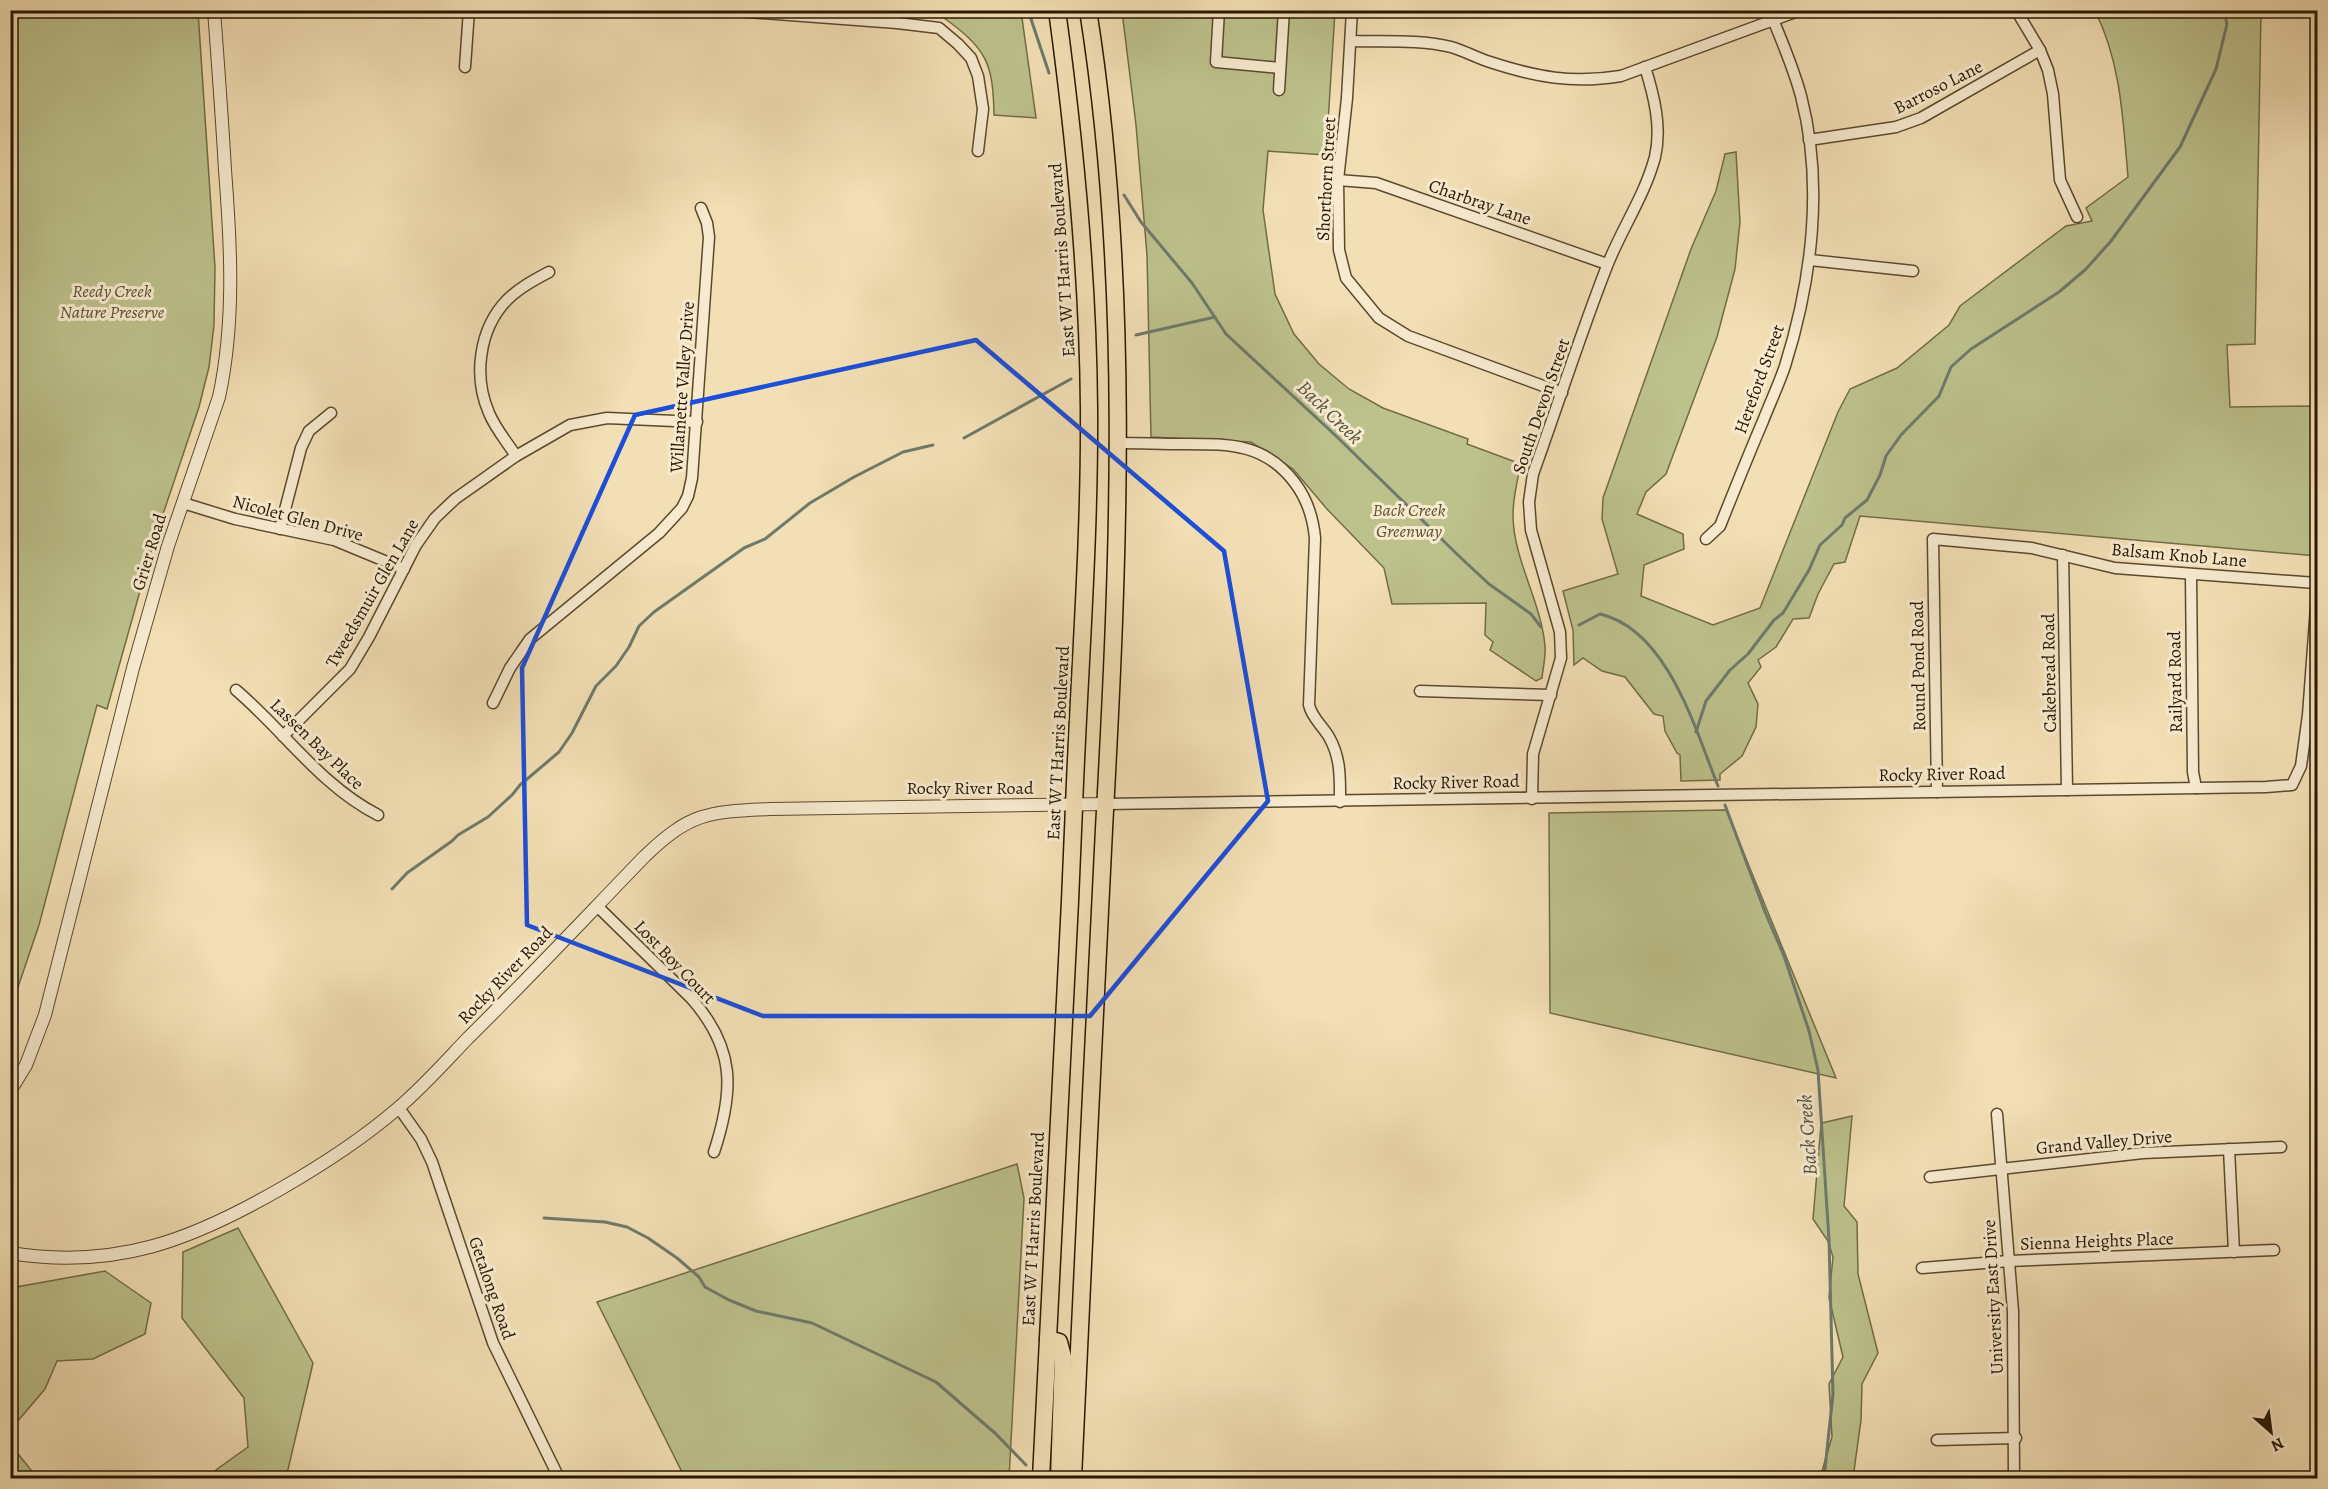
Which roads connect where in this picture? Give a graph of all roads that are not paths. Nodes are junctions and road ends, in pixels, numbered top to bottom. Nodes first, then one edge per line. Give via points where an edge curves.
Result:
1 (214, 10) edge
2 (469, 10) edge
3 (721, 10) edge
4 (1057, 10) edge
5 (1088, 10) edge
6 (1219, 10) edge
7 (1284, 10) edge
8 (1352, 10) edge
9 (1802, 10) edge
10 (2016, 10) edge
11 (1771, 16) edge
12 (1351, 41) junction
13 (2040, 50) junction
14 (465, 67) dead end
15 (1645, 67) junction
16 (1280, 68) junction
17 (1279, 90) dead end
18 (1809, 140) junction
19 (978, 151) dead end
20 (1338, 180) junction
21 (700, 208) dead end
22 (2077, 217) dead end
23 (1810, 260) junction
24 (1608, 264) junction
25 (1913, 271) dead end
26 (549, 272) dead end
27 (1562, 393) junction
28 (332, 413) dead end
29 (697, 422) junction
30 (1119, 443) junction
31 (516, 456) junction
32 (183, 503) junction
33 (280, 529) junction
34 (1706, 539) dead end
35 (1933, 540) joint
36 (2063, 555) junction
37 (404, 569) junction
38 (2190, 575) junction
39 (2317, 582) edge
40 (236, 690) dead end
41 (1420, 691) dead end
42 (1551, 695) junction
43 (493, 703) dead end
44 (283, 736) junction
45 (2196, 788) junction
46 (2067, 790) junction
47 (1937, 792) junction
48 (1532, 799) junction
49 (1340, 801) junction
50 (1106, 804) junction
51 (1074, 805) junction
52 (378, 815) dead end
53 (597, 906) junction
54 (10, 1091) edge
55 (399, 1108) junction
56 (1997, 1114) dead end
57 (2281, 1147) dead end
58 (2229, 1149) junction
59 (714, 1152) dead end
60 (2001, 1168) junction
61 (1930, 1177) dead end
62 (2274, 1250) dead end
63 (2234, 1252) junction
64 (10, 1253) edge
65 (2009, 1261) junction
66 (1922, 1268) dead end
67 (1048, 1339) junction
68 (2016, 1438) junction
69 (1937, 1440) dead end
70 (559, 1479) edge
71 (1041, 1479) edge
72 (1059, 1479) edge
73 (1073, 1479) edge
74 (2014, 1479) edge

1 - 32 street, Grier Road via 230,248 228,344 219,397
2 - 14 street
3 - 19 street via 939,28 971,58 978,76 983,109
4 - 51 main road, East W T Harris Boulevard via 1081,222 1089,407
5 - 30 main road via 1114,250
6 - 16 street via 1216,62
7 - 16 street
8 - 12 street, Shorthorn Street
9 - 11 street
10 - 13 street
11 - 15 street
11 - 18 street, Hereford Street via 1786,49
12 - 15 street via 1451,47 1488,62 1558,79 1590,81
12 - 20 street, Shorthorn Street
13 - 18 street, Barroso Lane via 1921,118 1896,128
13 - 22 street via 2053,94 2060,180
15 - 24 street, South Devon Street via 1655,98 1655,157
16 - 17 street
18 - 23 street, Hereford Street via 1813,200
20 - 24 street, Charbray Lane via 1376,183
20 - 27 street, Shorthorn Street via 1339,250 1346,278 1379,318 1408,336
21 - 29 street, Willamette Valley Drive via 709,237
23 - 25 street
23 - 34 street, Hereford Street via 1784,368 1720,526
24 - 27 street, South Devon Street
26 - 31 street via 505,302 486,333 481,353 483,398 489,415
27 - 42 street, South Devon Street via 1533,474 1529,502 1531,530 1560,632 1561,658
28 - 33 street via 309,431 301,448
29 - 31 street, Tweedsmuir Glen Lane via 625,418 588,421 557,431
29 - 43 street, Willamette Valley Drive via 692,478 682,508 659,533 530,639
30 - 49 street via 1242,446 1274,460 1303,494 1315,538 1309,705 1338,756
30 - 50 main road
31 - 37 street, Tweedsmuir Glen Lane via 435,518
32 - 33 street, Nicolet Glen Drive
32 - 54 street, Grier Road via 134,668 45,1015 26,1065
33 - 37 street, Nicolet Glen Drive via 334,540
35 - 36 street, Balsam Knob Lane via 2032,548
35 - 47 street, Round Pond Road
36 - 38 street, Balsam Knob Lane via 2115,568
36 - 46 street, Cakebread Road
37 - 44 street, Tweedsmuir Glen Lane via 350,669
38 - 39 street, Balsam Knob Lane
38 - 45 street, Railyard Road
39 - 45 street, Rocky River Road via 2308,715 2301,766 2292,785
40 - 44 street, Lassen Bay Place
41 - 42 street
42 - 48 street, South Devon Street via 1533,754
44 - 52 street, Lassen Bay Place via 356,804
45 - 46 street, Rocky River Road
46 - 47 street, Rocky River Road
47 - 48 street, Rocky River Road
48 - 49 street, Rocky River Road
49 - 50 street, Rocky River Road
50 - 51 street, Rocky River Road
50 - 73 main road
51 - 53 street, Rocky River Road via 770,809 706,815 667,835
51 - 67 main road, East W T Harris Boulevard
53 - 55 street, Rocky River Road
53 - 59 street, Lost Boy Court via 691,998 717,1037 726,1068 728,1100
55 - 64 street, Rocky River Road via 305,1175 192,1234 126,1254 94,1258
55 - 70 street, Getalong Road via 432,1162 492,1343
56 - 60 street, University East Drive
57 - 58 street, Grand Valley Drive
58 - 60 street, Grand Valley Drive via 2143,1153
58 - 63 street
60 - 61 street, Grand Valley Drive
60 - 65 street, University East Drive
62 - 63 street, Sienna Heights Place
63 - 65 street, Sienna Heights Place
65 - 66 street, Sienna Heights Place
65 - 68 street, University East Drive
67 - 71 main road, East W T Harris Boulevard
67 - 72 main road via 1059,1342 1064,1357
68 - 69 street
68 - 74 street, University East Drive

